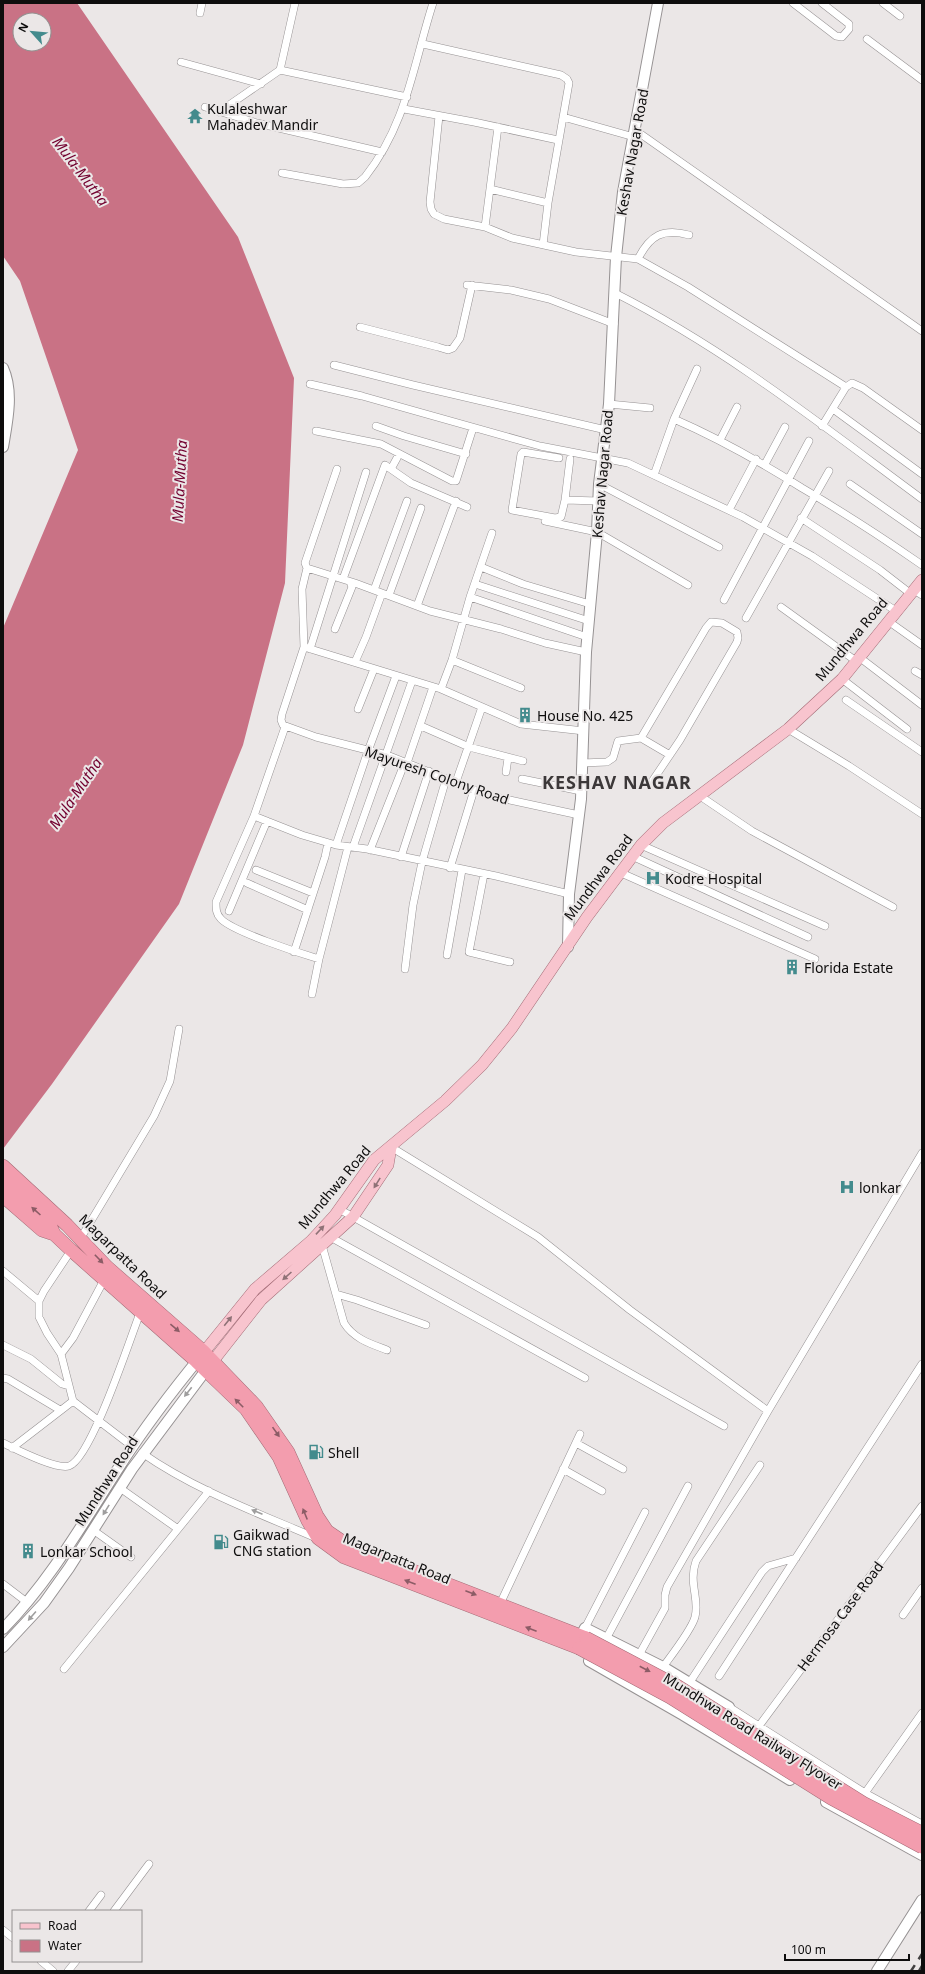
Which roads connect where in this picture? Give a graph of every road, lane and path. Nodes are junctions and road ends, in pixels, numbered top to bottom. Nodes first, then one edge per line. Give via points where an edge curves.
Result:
1 (202, 3) edge
2 (295, 3) edge
3 (433, 3) edge
4 (658, 3) edge
5 (793, 3) edge
6 (822, 3) edge
7 (883, 3) edge
8 (200, 13) dead end
9 (900, 16) dead end
10 (867, 40) dead end
11 (423, 44) junction
12 (181, 62) dead end
13 (280, 70) junction
14 (922, 80) edge
15 (261, 84) junction
16 (407, 97) junction
17 (205, 108) dead end
18 (404, 109) junction
19 (219, 112) junction
20 (439, 116) junction
21 (562, 117) junction
22 (498, 127) junction
23 (634, 133) junction
24 (558, 140) junction
25 (382, 152) junction
26 (282, 173) dead end
27 (490, 189) junction
28 (548, 203) junction
29 (485, 227) junction
30 (689, 235) dead end
31 (543, 245) junction
32 (616, 257) junction
33 (638, 259) junction
34 (615, 293) junction
35 (614, 324) junction
36 (360, 327) dead end
37 (922, 331) edge
38 (334, 365) dead end
39 (3, 368) edge
40 (698, 369) dead end
41 (310, 384) dead end
42 (846, 387) junction
43 (609, 404) junction
44 (737, 407) dead end
45 (650, 408) dead end
46 (832, 409) junction
47 (674, 419) junction
48 (376, 426) dead end
49 (822, 426) junction
50 (785, 427) dead end
51 (474, 428) junction
52 (606, 430) junction
53 (922, 430) edge
54 (316, 431) dead end
55 (720, 440) junction
56 (809, 441) dead end
57 (3, 448) edge
58 (466, 454) junction
59 (397, 458) dead end
60 (559, 458) dead end
61 (602, 458) junction
62 (756, 459) junction
63 (570, 460) dead end
64 (765, 464) junction
65 (337, 469) dead end
66 (391, 470) junction
67 (829, 471) dead end
68 (366, 472) dead end
69 (922, 474) edge
70 (654, 475) junction
71 (788, 479) junction
72 (599, 484) junction
73 (850, 484) dead end
74 (815, 495) junction
75 (922, 499) edge
76 (565, 500) junction
77 (407, 501) dead end
78 (456, 501) junction
79 (598, 501) junction
80 (467, 507) dead end
81 (421, 508) dead end
82 (729, 510) junction
83 (352, 517) junction
84 (801, 518) junction
85 (544, 521) dead end
86 (364, 522) junction
87 (762, 527) junction
88 (597, 532) junction
89 (492, 533) dead end
90 (922, 534) edge
91 (788, 542) junction
92 (719, 547) dead end
93 (922, 565) edge
94 (480, 567) junction
95 (307, 568) junction
96 (332, 576) junction
97 (347, 580) junction
98 (922, 580) edge
99 (475, 584) junction
100 (688, 585) dead end
101 (374, 590) junction
102 (916, 593) edge
103 (386, 594) junction
104 (470, 598) junction
105 (724, 600) dead end
106 (590, 604) junction
107 (417, 606) junction
108 (780, 607) dead end
109 (896, 611) junction
110 (746, 618) dead end
111 (464, 620) junction
112 (589, 621) junction
113 (888, 621) junction
114 (335, 630) dead end
115 (587, 637) junction
116 (922, 645) edge
117 (307, 648) junction
118 (586, 652) junction
119 (858, 659) junction
120 (452, 660) junction
121 (355, 662) junction
122 (374, 669) junction
123 (915, 671) dead end
124 (396, 676) junction
125 (922, 676) edge
126 (842, 679) junction
127 (412, 681) junction
128 (437, 688) junction
129 (522, 688) dead end
130 (846, 700) dead end
131 (922, 705) edge
132 (482, 707) junction
133 (358, 709) dead end
134 (421, 726) junction
135 (285, 727) junction
136 (788, 729) junction
137 (908, 729) dead end
138 (584, 732) junction
139 (641, 738) junction
140 (469, 747) junction
141 (368, 751) junction
142 (922, 752) edge
143 (387, 755) junction
144 (670, 755) junction
145 (508, 758) junction
146 (406, 762) junction
147 (523, 762) dead end
148 (582, 763) junction
149 (429, 771) junction
150 (506, 772) dead end
151 (446, 779) junction
152 (522, 779) dead end
153 (456, 782) junction
154 (651, 783) dead end
155 (474, 790) junction
156 (581, 791) junction
157 (700, 796) junction
158 (922, 814) edge
159 (254, 816) junction
160 (579, 816) junction
161 (267, 821) junction
162 (328, 843) junction
163 (336, 845) junction
164 (640, 845) junction
165 (350, 847) junction
166 (370, 850) junction
167 (632, 856) junction
168 (401, 857) junction
169 (422, 862) junction
170 (450, 868) junction
171 (256, 870) dead end
172 (462, 870) junction
173 (619, 872) junction
174 (484, 874) junction
175 (247, 883) dead end
176 (314, 893) junction
177 (569, 894) junction
178 (894, 908) dead end
179 (308, 910) junction
180 (229, 911) dead end
181 (825, 926) dead end
182 (808, 937) dead end
183 (568, 947) junction
184 (294, 952) junction
185 (447, 955) dead end
186 (319, 959) junction
187 (815, 959) dead end
188 (510, 962) dead end
189 (405, 969) dead end
190 (312, 994) dead end
191 (179, 1029) dead end
192 (391, 1147) junction
193 (922, 1153) edge
194 (3, 1156) edge
195 (3, 1166) edge
196 (3, 1182) edge
197 (14, 1189) edge
198 (339, 1209) junction
199 (353, 1217) junction
200 (80, 1240) junction
201 (327, 1241) junction
202 (71, 1250) junction
203 (3, 1271) edge
204 (104, 1280) junction
205 (336, 1294) junction
206 (39, 1301) junction
207 (140, 1313) junction
208 (426, 1325) dead end
209 (3, 1345) edge
210 (387, 1350) dead end
211 (61, 1354) junction
212 (205, 1361) junction
213 (922, 1364) edge
214 (3, 1378) edge
215 (585, 1378) dead end
216 (69, 1386) junction
217 (73, 1401) junction
218 (60, 1410) junction
219 (768, 1411) junction
220 (98, 1422) junction
221 (724, 1426) dead end
222 (580, 1434) dead end
223 (576, 1443) junction
224 (3, 1444) edge
225 (133, 1447) junction
226 (12, 1448) junction
227 (142, 1454) junction
228 (760, 1465) dead end
229 (563, 1469) junction
230 (623, 1469) dead end
231 (688, 1486) dead end
232 (120, 1488) junction
233 (209, 1491) junction
234 (602, 1491) dead end
235 (922, 1506) edge
236 (645, 1512) dead end
237 (94, 1530) junction
238 (178, 1530) junction
239 (318, 1538) junction
240 (131, 1557) dead end
241 (796, 1558) junction
242 (3, 1584) edge
243 (922, 1588) edge
244 (28, 1602) junction
245 (500, 1604) junction
246 (904, 1615) dead end
247 (3, 1629) edge
248 (567, 1636) junction
249 (583, 1637) junction
250 (606, 1638) junction
251 (3, 1647) edge
252 (639, 1655) junction
253 (663, 1667) junction
254 (64, 1669) dead end
255 (719, 1676) dead end
256 (690, 1682) junction
257 (729, 1707) junction
258 (922, 1713) edge
259 (759, 1726) junction
260 (713, 1733) junction
261 (865, 1794) junction
262 (922, 1824) edge
263 (922, 1833) edge
264 (922, 1847) edge
265 (922, 1855) edge
266 (149, 1864) dead end
267 (101, 1895) dead end
268 (922, 1900) edge
269 (90, 1910) edge
270 (115, 1910) edge
271 (3, 1930) edge
272 (12, 1937) edge
273 (75, 1962) edge
274 (49, 1964) edge
275 (53, 1971) edge
276 (68, 1971) edge
277 (877, 1971) edge

1 - 8 street
2 - 13 street
3 - 11 street
4 - 23 street, Keshav Nagar Road
5 - 6 street via 836,36 842,37 849,29 849,24
7 - 9 street
10 - 14 street
11 - 16 street
11 - 21 street via 567,78 569,83
12 - 15 street
13 - 15 street
13 - 16 street
15 - 19 street
16 - 18 street
17 - 19 street
18 - 20 street
18 - 25 street
19 - 25 street
20 - 22 street
20 - 29 street via 431,209 434,214 444,219
21 - 23 street
21 - 24 street
22 - 24 street
22 - 27 street
23 - 32 street, Keshav Nagar Road via 623,192
23 - 37 street
24 - 28 street
25 - 26 street via 365,178 358,183
27 - 28 street
27 - 29 street
28 - 31 street
29 - 31 street via 512,238
30 - 33 street via 664,233 645,245
31 - 32 street
32 - 33 street
32 - 34 street, Keshav Nagar Road
33 - 42 street via 728,311
34 - 35 street, Keshav Nagar Road
34 - 49 street via 679,327 798,406
35 - 36 street via 549,299 511,290 469,285 460,338 453,348 443,348
35 - 43 street, Keshav Nagar Road
38 - 52 street
39 - 57 street via 9,398
40 - 47 street
41 - 51 street
42 - 46 street
42 - 53 street via 852,383 856,384
43 - 45 street
43 - 52 street, Keshav Nagar Road
44 - 55 street
46 - 49 street
46 - 69 street
47 - 55 street
47 - 70 street
48 - 58 street
49 - 75 street
50 - 64 street
51 - 58 street
51 - 61 street via 540,446
52 - 61 street, Keshav Nagar Road
54 - 58 street via 381,444 452,481 458,479
55 - 62 street
56 - 71 street
59 - 66 street
60 - 76 street via 523,452 521,454 512,510 561,517
61 - 70 street via 628,463
61 - 72 street, Keshav Nagar Road
62 - 64 street
62 - 82 street
63 - 76 street
64 - 71 street
65 - 95 street via 305,563
66 - 78 street via 411,483
66 - 86 street via 384,465
67 - 74 street
68 - 83 street
70 - 82 street
71 - 74 street
71 - 87 street
72 - 79 street, Keshav Nagar Road
72 - 92 street
73 - 90 street
74 - 84 street
74 - 93 street
76 - 79 street
77 - 101 street
78 - 80 street
78 - 107 street
79 - 88 street, Keshav Nagar Road
81 - 103 street
82 - 87 street
83 - 86 street
83 - 96 street
84 - 91 street
84 - 102 street
85 - 88 street
86 - 97 street
87 - 91 street
87 - 105 street
88 - 100 street
88 - 106 street, Keshav Nagar Road
89 - 94 street
91 - 109 street
91 - 110 street
94 - 99 street
94 - 106 street via 523,584
95 - 96 street
95 - 117 street via 302,589
96 - 97 street
96 - 117 street
97 - 101 street
97 - 114 street via 352,587
98 - 102 main road, Mundhwa Road
99 - 104 street
99 - 112 street
101 - 103 street
102 - 109 main road, Mundhwa Road
103 - 107 street
103 - 121 street
104 - 111 street
104 - 115 street
106 - 112 street, Keshav Nagar Road
107 - 111 street
108 - 119 street
109 - 113 main road, Mundhwa Road
111 - 118 street
111 - 120 street
112 - 115 street, Keshav Nagar Road
113 - 116 street
113 - 119 main road, Mundhwa Road
115 - 118 street, Keshav Nagar Road
117 - 121 street
117 - 135 street via 282,714 281,720
118 - 138 street, Keshav Nagar Road
119 - 126 main road, Mundhwa Road
119 - 131 street
120 - 128 street
120 - 129 street
121 - 122 street
122 - 124 street
122 - 133 street
123 - 125 street
124 - 127 street
124 - 141 street
126 - 136 main road, Mundhwa Road
126 - 137 street
127 - 128 street
127 - 143 street
128 - 132 street
128 - 134 street
130 - 142 street
132 - 138 street via 521,724
132 - 140 street
134 - 140 street
134 - 146 street
135 - 141 street, Mayuresh Colony Road
135 - 159 street
136 - 157 main road, Mundhwa Road
136 - 158 street
138 - 148 street, Keshav Nagar Road
139 - 144 street
139 - 144 street via 706,628 711,622 722,623 737,632 737,642
139 - 148 street via 618,741 612,758 607,762
140 - 145 street
140 - 153 street
141 - 143 street, Mayuresh Colony Road
141 - 163 street
143 - 146 street, Mayuresh Colony Road
143 - 165 street
144 - 154 street
145 - 147 street
145 - 150 street
146 - 149 street, Mayuresh Colony Road
146 - 166 street
148 - 156 street, Keshav Nagar Road
149 - 151 street, Mayuresh Colony Road
149 - 168 street
151 - 153 street, Mayuresh Colony Road
151 - 169 street
152 - 156 street
153 - 155 street, Mayuresh Colony Road
155 - 160 street, Mayuresh Colony Road
155 - 170 street
156 - 160 street, Keshav Nagar Road
157 - 164 main road, Mundhwa Road via 663,823
157 - 178 street via 752,831
159 - 161 street
159 - 184 street via 216,902 217,913 228,925
160 - 177 street, Keshav Nagar Road
161 - 162 street
161 - 180 street
162 - 163 street
162 - 176 street
163 - 165 street
164 - 167 main road, Mundhwa Road
164 - 181 street
165 - 166 street
165 - 186 street
166 - 168 street
167 - 173 main road, Mundhwa Road
167 - 182 street
168 - 169 street
169 - 170 street
169 - 189 street via 413,905
170 - 172 street
171 - 176 street
172 - 174 street
172 - 185 street
173 - 183 main road, Mundhwa Road
173 - 187 street
174 - 177 street
174 - 188 street via 469,952
175 - 179 street
176 - 179 street
177 - 183 street, Keshav Nagar Road
179 - 184 street
183 - 192 main road, Mundhwa Road via 512,1028 482,1066
184 - 186 street
186 - 190 street
191 - 200 street via 170,1081 154,1116
192 - 198 main road, Mundhwa Road via 374,1160
192 -> 199 main road, Mundhwa Road via 388,1165
192 - 219 street via 538,1237 630,1310
193 - 219 street
194 - 197 highway
195 - 197 highway
196 - 197 highway
197 - 200 highway, Magarpatta Road via 67,1225
202 -> 197 highway via 54,1234 49,1223
198 - 199 street
212 -> 198 main road, Mundhwa Road via 255,1289 310,1240
199 - 201 main road, Mundhwa Road
199 - 221 street
200 - 202 street
200 -> 212 highway, Magarpatta Road
201 - 205 street
201 -> 212 main road, Mundhwa Road via 262,1300
201 - 215 street
202 - 204 highway, Magarpatta Road
202 - 206 street
203 - 206 street
204 - 207 highway, Magarpatta Road
204 - 211 street via 73,1338
205 - 208 street
205 - 210 street via 344,1323 349,1331 360,1339
206 - 211 street via 39,1317
207 - 212 highway, Magarpatta Road
207 - 220 street
209 - 216 street via 31,1359 62,1384
211 - 216 street
212 - 225 street, Mundhwa Road
212 -> 227 street, Mundhwa Road
239 -> 212 highway, Magarpatta Road via 279,1457 246,1409
212 -> 245 highway, Magarpatta Road via 256,1406 275,1430 327,1531 349,1546
213 - 241 street
214 - 218 street
216 - 217 street
217 - 218 street
217 - 220 street
218 - 226 street
219 - 252 street via 667,1587 665,1608
220 - 225 street
220 - 226 street via 84,1452 68,1467 44,1462
222 - 223 street
223 - 229 street
223 - 230 street
224 - 226 street
225 - 244 street, Mundhwa Road
227 - 232 street, Mundhwa Road
227 - 233 street
228 - 253 street via 696,1561 692,1582 695,1617
229 - 234 street
229 - 245 street
231 - 250 street
232 -> 237 street, Mundhwa Road
232 - 238 street
233 - 238 street
239 -> 233 street
235 - 259 street, Hermosa Case Road
236 - 249 street
237 - 240 street
237 -> 251 street, Mundhwa Road via 44,1603
238 - 254 street
248 -> 239 highway, Magarpatta Road via 344,1557
241 - 255 street
241 - 256 street via 768,1566 762,1572
242 - 244 street
243 - 246 street
244 - 247 street, Mundhwa Road
245 - 248 highway, Magarpatta Road
248 - 249 highway, Mundhwa Road Railway Flyover
248 - 260 street via 575,1653
249 - 250 street
249 -> 263 highway, Mundhwa Road Railway Flyover, bridge via 677,1686 863,1803
249 - 264 highway, Mundhwa Road Railway Flyover, bridge via 670,1697 831,1798
250 - 252 street
252 - 253 street
253 - 256 street
256 - 257 street
257 - 259 street
257 - 260 street
258 - 261 street
259 - 261 street
260 - 265 street via 846,1814
261 - 262 street
266 - 270 street
267 - 269 street
268 - 277 street
271 - 272 street
273 - 276 street
274 - 275 street

